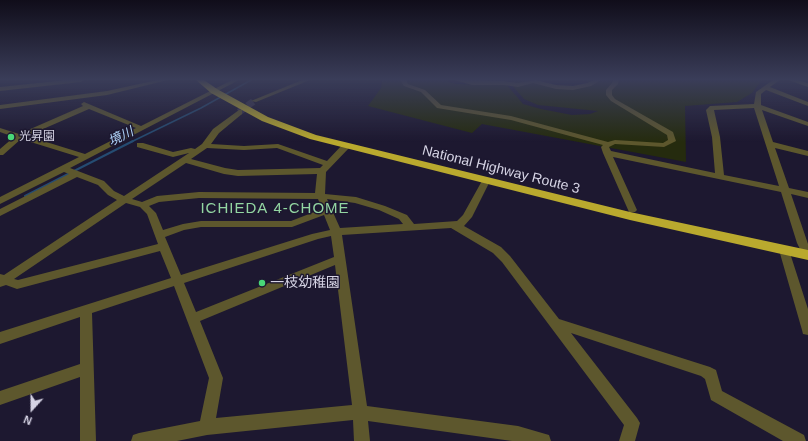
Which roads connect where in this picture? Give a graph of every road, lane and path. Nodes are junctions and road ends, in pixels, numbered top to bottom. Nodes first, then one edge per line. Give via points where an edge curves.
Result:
1 (24, 101) edge
2 (85, 101) edge
3 (196, 101) edge
4 (238, 101) edge
5 (241, 101) edge
6 (433, 101) edge
7 (614, 101) edge
8 (757, 101) edge
9 (89, 106) junction
10 (757, 106) junction
11 (0, 107) edge
12 (239, 112) tunnel mouth
13 (808, 124) edge
14 (141, 128) junction
15 (0, 130) edge
16 (20, 136) junction
17 (608, 144) junction
18 (770, 144) junction
19 (140, 145) dead end
20 (205, 146) junction
21 (346, 146) junction
22 (196, 152) junction
23 (0, 153) edge
24 (607, 154) junction
25 (808, 154) edge
26 (86, 157) junction
27 (185, 160) junction
28 (325, 168) junction
29 (64, 169) junction
30 (76, 174) junction
31 (720, 176) junction
32 (486, 181) junction
33 (786, 190) junction
34 (808, 195) edge
35 (322, 196) junction
36 (124, 200) junction
37 (0, 201) edge
38 (142, 205) junction
39 (327, 210) junction
40 (632, 210) junction
41 (0, 213) edge
42 (452, 224) junction
43 (410, 226) junction
44 (336, 232) junction
45 (159, 235) junction
46 (164, 246) junction
47 (784, 250) junction
48 (807, 252) edge
49 (340, 259) junction
50 (1, 280) edge
51 (177, 281) junction
52 (86, 309) junction
53 (192, 319) junction
54 (553, 322) junction
55 (808, 330) edge
56 (0, 338) edge
57 (87, 368) junction
58 (0, 398) edge
59 (361, 416) junction
60 (207, 427) junction
61 (88, 441) edge
62 (139, 441) edge
63 (362, 441) edge
64 (543, 441) edge
65 (627, 441) edge
66 (798, 441) edge

1 - 11 street
2 - 9 street
3 - 14 street
4 - 21 highway, National Highway Route 3 via 272,121 313,137
5 - 40 highway, National Highway Route 3 via 267,114 322,135
6 - 17 street via 439,107 510,118
7 - 17 street via 670,134 672,142 664,145 615,142
8 - 10 street
9 - 14 street
9 - 16 street
10 - 13 street
10 - 18 street
10 - 31 street via 716,106 710,110
12 - 20 street via 216,131
14 - 26 street
15 - 16 street
16 - 23 street
16 - 26 street
17 - 24 street via 605,147
18 - 25 street
18 - 33 street
19 - 22 street via 173,155 191,150
20 - 22 street
20 - 28 street via 278,146
21 - 28 street
21 - 32 highway, National Highway Route 3
22 - 27 street
24 - 31 street
24 - 40 street
26 - 29 street
27 - 28 street via 238,173
27 - 36 street
28 - 35 street
29 - 30 street
29 - 37 street
30 - 36 street via 101,183 111,193
30 - 41 street
31 - 33 street
32 - 42 street via 467,217 460,224
32 - 47 highway, National Highway Route 3
33 - 34 street
33 - 48 street
35 - 38 street via 200,195 157,199
35 - 39 street
35 - 43 street via 356,200 382,208 403,217
36 - 38 street
36 - 50 street
38 - 45 street via 151,214
39 - 44 street
39 - 45 street via 292,224 201,224
40 - 48 highway, National Highway Route 3
42 - 43 street
42 - 54 street via 497,250
43 - 44 street
44 - 49 street
44 - 51 street via 316,236
45 - 46 street
46 - 50 street via 17,285
46 - 51 street
47 - 48 highway, National Highway Route 3
47 - 55 street
49 - 53 street
49 - 59 street
51 - 52 street
51 - 53 street
52 - 56 street
52 - 57 street
53 - 60 street via 216,378
54 - 65 street via 632,423
54 - 66 street via 705,371 711,375 716,395
57 - 58 street
57 - 61 street
59 - 60 street
59 - 63 street
59 - 64 street via 518,434
60 - 62 street

